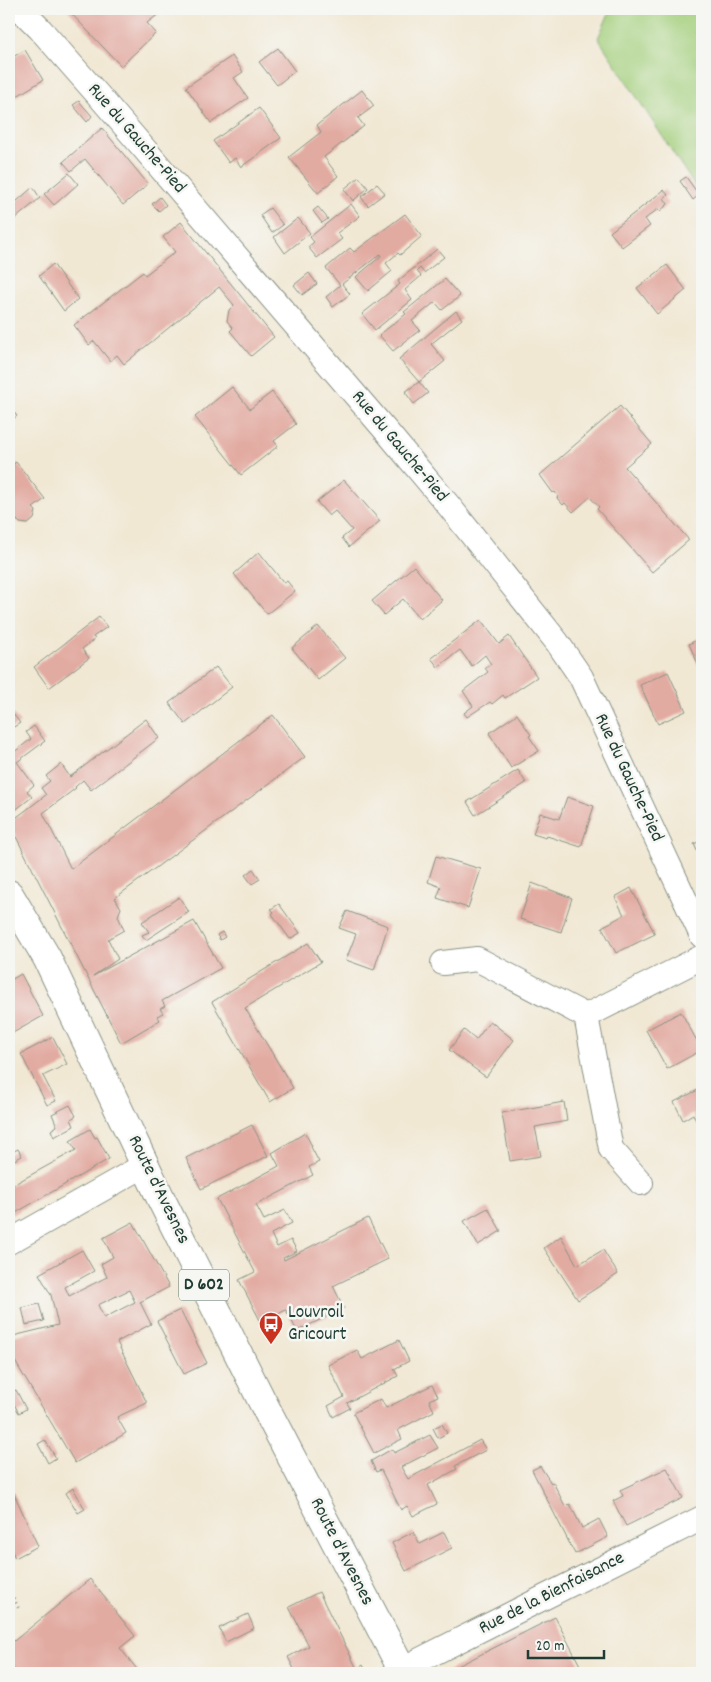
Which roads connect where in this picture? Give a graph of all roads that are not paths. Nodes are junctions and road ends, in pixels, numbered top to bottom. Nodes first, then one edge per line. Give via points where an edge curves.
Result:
1 (20, 9) edge
2 (9, 894) edge
3 (702, 936) edge
4 (702, 957) edge
5 (443, 963) dead end
6 (586, 1016) junction
7 (145, 1165) junction
8 (641, 1184) dead end
9 (9, 1242) edge
10 (702, 1518) edge
11 (403, 1671) edge

1 - 3 street, Rue du Gauche-Pied via 99,96 387,432 557,642 581,677
2 - 7 main road, Route d'Avesnes / D 602 via 47,958
4 - 6 street
5 - 6 street via 477,959
6 - 8 street via 611,1149
7 - 9 street
7 - 11 main road, Route d'Avesnes / D 602 via 260,1397
10 - 11 street, Rue de la Bienfaisance

